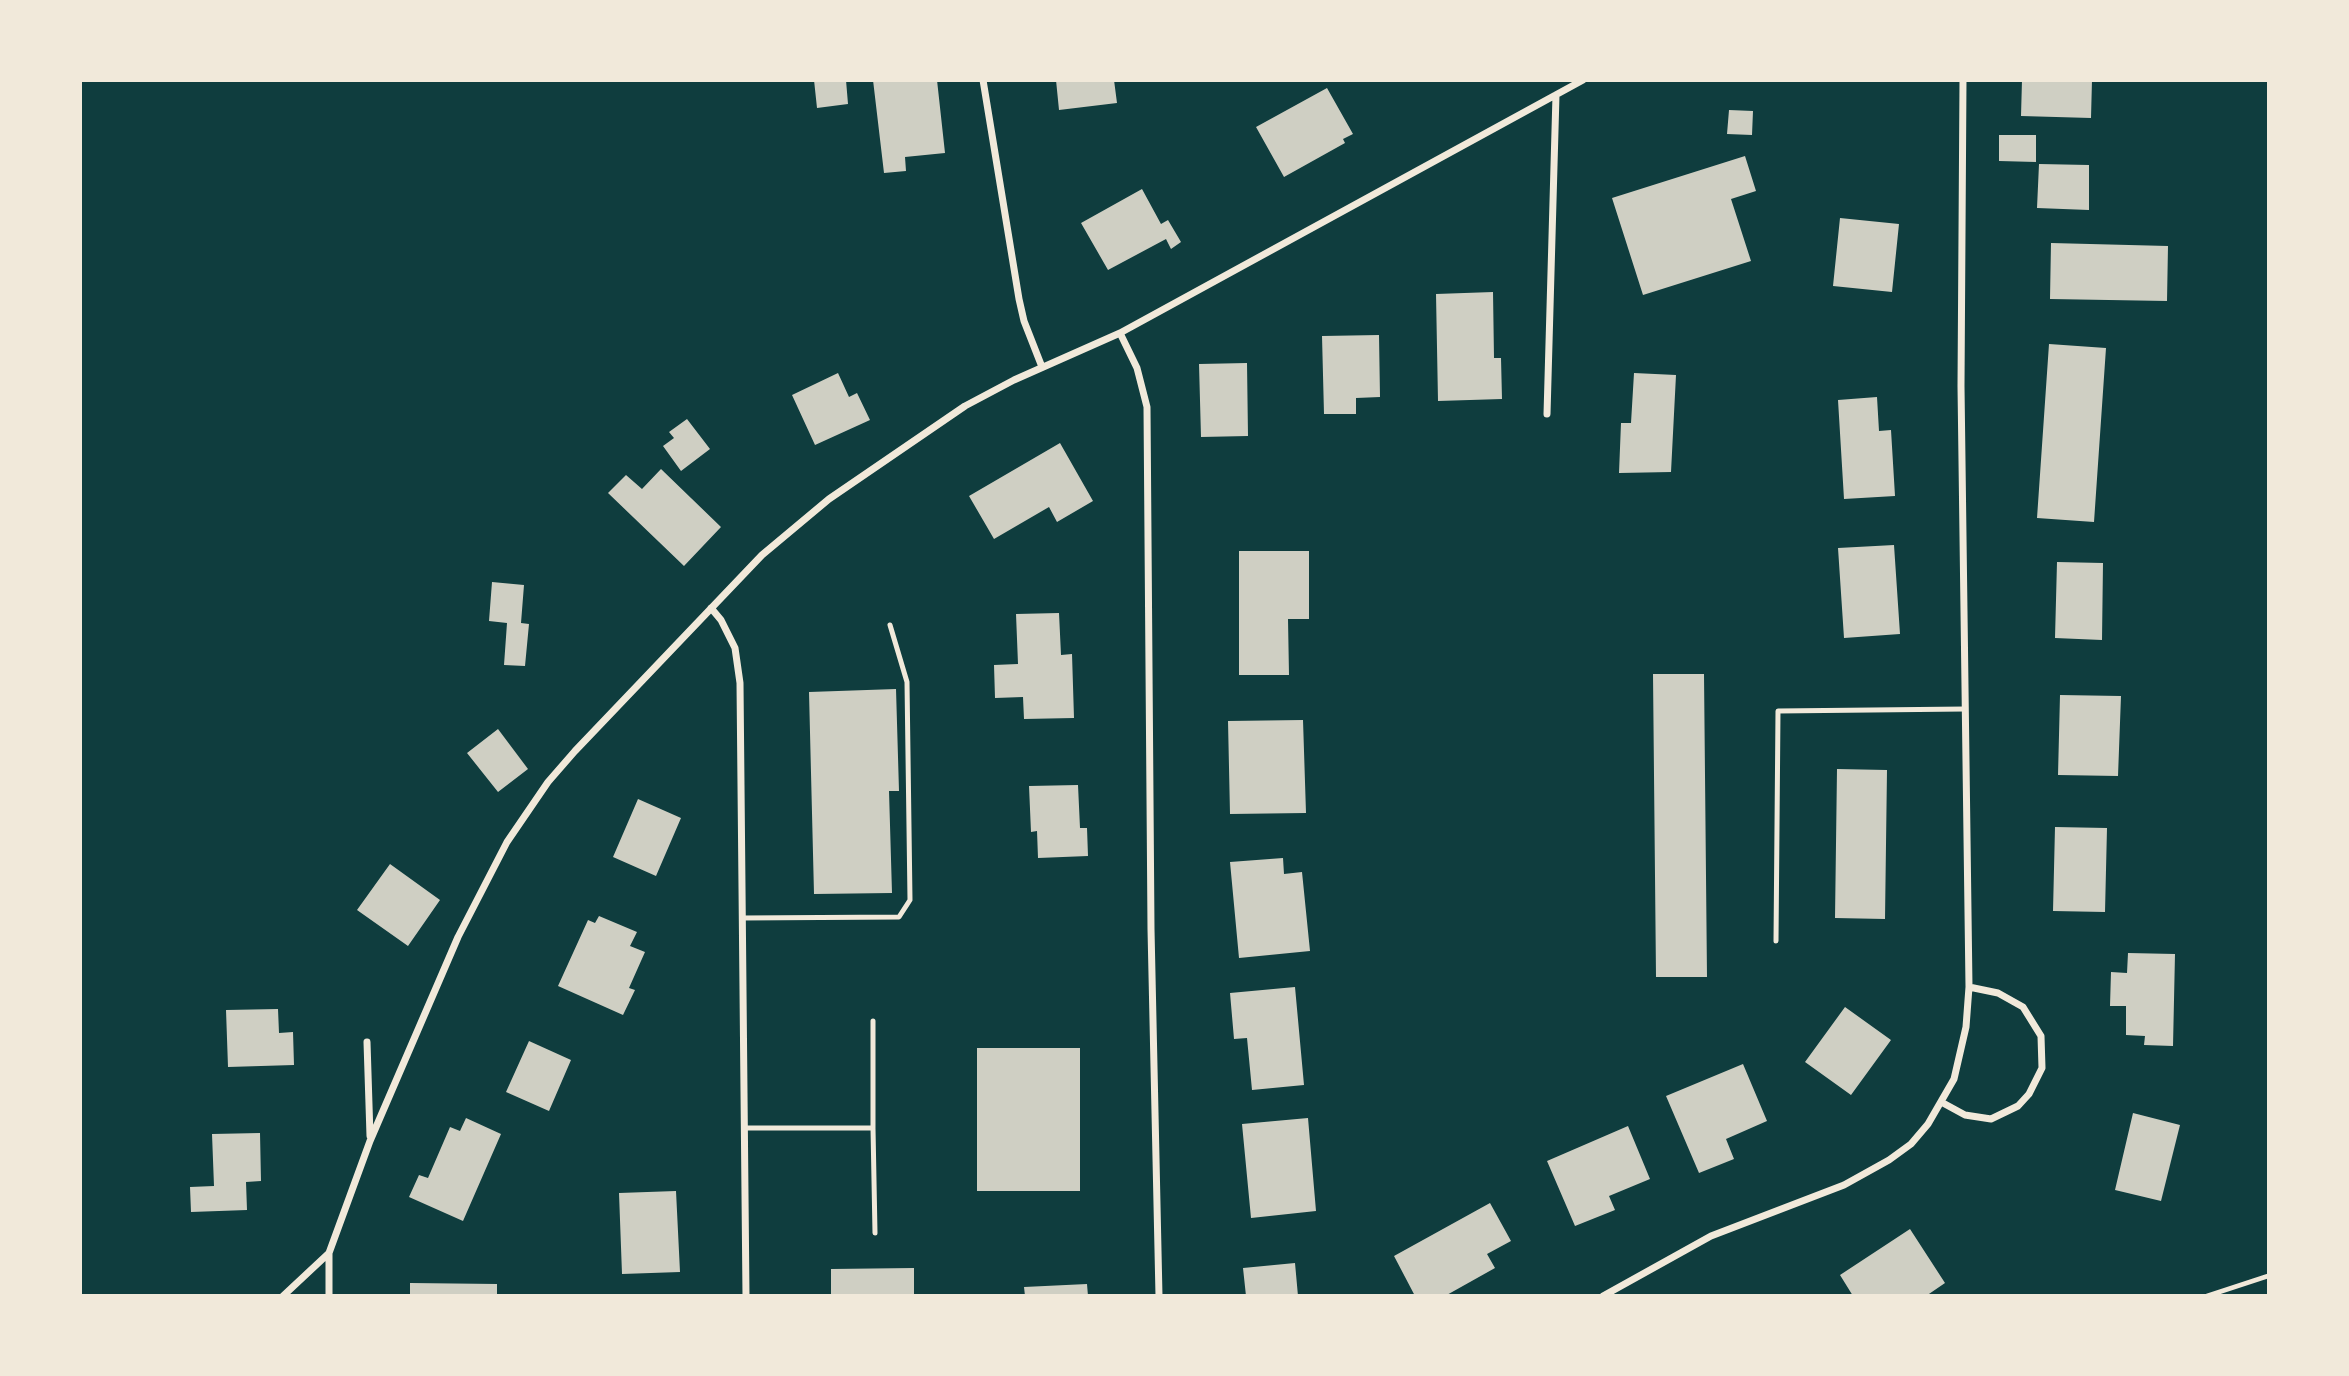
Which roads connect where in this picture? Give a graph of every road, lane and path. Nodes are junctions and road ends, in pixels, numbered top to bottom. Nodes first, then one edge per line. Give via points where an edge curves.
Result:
1 (984, 80) edge
2 (1583, 80) edge
3 (1963, 80) edge
4 (1556, 95) junction
5 (1120, 333) junction
6 (1042, 367) junction
7 (1547, 414) dead end
8 (711, 608) junction
9 (890, 625) dead end
10 (1965, 709) junction
11 (742, 918) junction
12 (1776, 941) dead end
13 (1969, 987) junction
14 (873, 1021) dead end
15 (367, 1042) dead end
16 (1943, 1103) junction
17 (744, 1128) junction
18 (873, 1128) junction
19 (370, 1141) junction
20 (875, 1233) dead end
21 (329, 1253) junction
22 (2269, 1276) edge
23 (283, 1296) edge
24 (330, 1296) edge
25 (746, 1296) edge
26 (1159, 1296) edge
27 (1603, 1296) edge
28 (2207, 1296) edge

1 - 6 street via 1019,299
2 - 4 street
3 - 10 street
4 - 5 street
4 - 7 street
5 - 6 street
5 - 26 street via 1137,368 1147,407
6 - 8 street via 965,406 868,471 782,537
8 - 11 street via 729,633 739,666
8 - 19 street via 566,761 507,842 473,903
9 - 11 lane via 907,682 910,900 898,917
10 - 12 lane via 1778,711
10 - 13 street
11 - 17 street
13 - 16 street via 1962,1054
13 - 16 street via 1998,993 2023,1007 2041,1036 2042,1068 2018,1106 1991,1119 1965,1115
14 - 18 lane
15 - 19 street
16 - 27 street via 1911,1144 1866,1174 1711,1236
17 - 18 lane
17 - 25 street
18 - 20 lane
19 - 21 street
21 - 23 street
21 - 24 street
22 - 28 path

